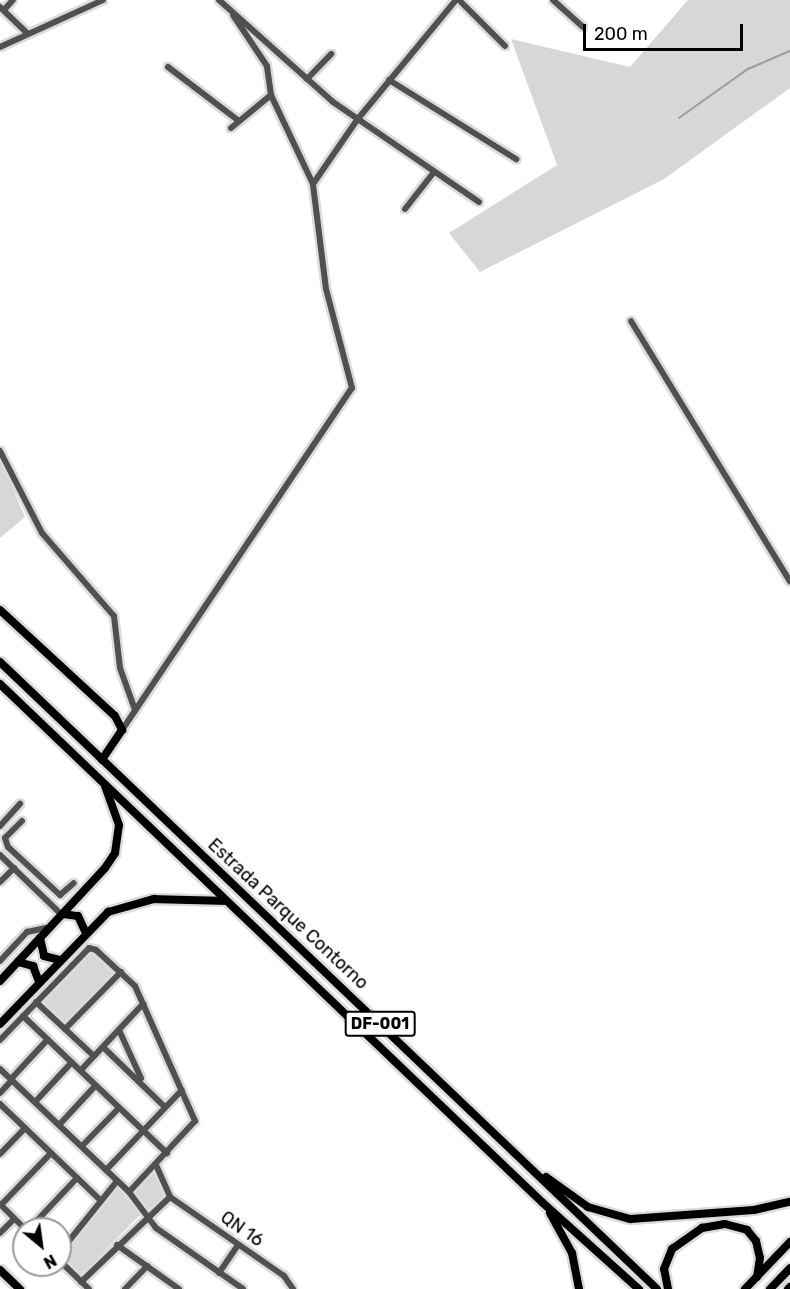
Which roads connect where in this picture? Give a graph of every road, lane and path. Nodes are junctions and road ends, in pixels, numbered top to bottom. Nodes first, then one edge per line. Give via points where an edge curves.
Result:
1 (13, 0) edge
2 (103, 0) edge
3 (219, 0) edge
4 (458, 0) edge
5 (553, 0) edge
6 (2, 8) edge
7 (233, 15) junction
8 (583, 27) dead end
9 (27, 33) junction
10 (506, 46) dead end
11 (0, 47) edge
12 (331, 54) dead end
13 (168, 67) dead end
14 (307, 79) junction
15 (389, 80) junction
16 (271, 95) junction
17 (357, 120) junction
18 (239, 121) junction
19 (231, 128) dead end
20 (516, 159) dead end
21 (434, 172) junction
22 (313, 184) junction
23 (479, 201) dead end
24 (405, 209) dead end
25 (631, 321) dead end
26 (0, 451) edge
27 (790, 581) edge
28 (0, 610) edge
29 (0, 662) edge
30 (0, 684) edge
31 (135, 710) junction
32 (122, 730) junction
33 (102, 760) junction
34 (105, 785) junction
35 (20, 804) dead end
36 (22, 822) dead end
37 (0, 826) edge
38 (0, 855) edge
39 (14, 868) junction
40 (31, 868) junction
41 (23, 876) junction
42 (0, 882) edge
43 (74, 883) dead end
44 (224, 901) junction
45 (255, 906) junction
46 (63, 914) junction
47 (244, 918) junction
48 (51, 926) junction
49 (86, 933) junction
50 (40, 938) junction
51 (60, 960) junction
52 (0, 961) edge
53 (18, 962) junction
54 (120, 972) junction
55 (46, 974) junction
56 (0, 981) edge
57 (39, 982) junction
58 (55, 982) junction
59 (36, 1002) junction
60 (143, 1004) junction
61 (23, 1016) junction
62 (0, 1024) edge
63 (66, 1029) junction
64 (119, 1030) junction
65 (48, 1039) junction
66 (0, 1040) edge
67 (103, 1047) junction
68 (94, 1056) junction
69 (72, 1062) junction
70 (0, 1069) edge
71 (81, 1070) junction
72 (11, 1080) junction
73 (142, 1081) junction
74 (96, 1084) junction
75 (182, 1090) junction
76 (0, 1093) edge
77 (35, 1102) junction
78 (0, 1104) edge
79 (165, 1107) junction
80 (119, 1108) junction
81 (59, 1125) junction
82 (25, 1128) junction
83 (143, 1130) junction
84 (82, 1146) junction
85 (509, 1148) junction
86 (51, 1153) junction
87 (0, 1154) edge
88 (166, 1154) junction
89 (156, 1165) junction
90 (106, 1170) junction
91 (77, 1178) junction
92 (117, 1181) junction
93 (129, 1192) junction
94 (170, 1197) junction
95 (100, 1200) junction
96 (790, 1202) edge
97 (543, 1203) junction
98 (0, 1205) edge
99 (12, 1217) edge
100 (39, 1217) edge
101 (147, 1217) junction
102 (12, 1221) edge
103 (0, 1233) edge
104 (72, 1236) edge
105 (790, 1242) edge
106 (117, 1245) junction
107 (238, 1245) junction
108 (147, 1266) junction
109 (790, 1268) edge
110 (0, 1270) edge
111 (72, 1273) edge
112 (219, 1273) junction
113 (757, 1277) junction
114 (81, 1282) junction
115 (20, 1289) edge
116 (88, 1289) edge
117 (125, 1289) edge
118 (179, 1289) edge
119 (243, 1289) edge
120 (293, 1289) edge
121 (579, 1289) edge
122 (639, 1289) edge
123 (657, 1289) edge
124 (668, 1289) edge
125 (745, 1289) edge
126 (770, 1289) edge

1 - 6 street
2 - 9 street
3 - 7 street
4 - 10 street
4 - 15 street
5 - 8 street
6 - 9 street
7 - 14 street
7 - 16 street via 267,66
9 - 11 street
12 - 14 street
13 - 18 street
14 - 17 street
15 - 17 street
15 - 20 street
16 - 18 street
16 - 22 street
17 - 21 street
17 - 22 street
18 - 19 street
21 - 23 street
21 - 24 street
22 - 31 street via 326,289 352,388
25 - 27 street
26 - 31 street via 42,533 114,616 120,668
28 - 32 main road via 116,716
29 - 33 highway, Estrada Parque Contorno / DF-001
30 - 34 highway, Estrada Parque Contorno / DF-001
31 - 32 street
32 - 33 main road
33 - 45 highway, Estrada Parque Contorno / DF-001
34 - 44 highway, Estrada Parque Contorno / DF-001
34 - 46 main road via 119,825 115,853
35 - 37 street
36 - 40 street via 5,841
38 - 39 street
39 - 41 street
39 - 42 street
40 - 41 street
40 - 43 street via 60,895
41 - 46 street
44 - 47 highway, Estrada Parque Contorno / DF-001
44 - 49 main road via 183,897 134,902 108,912
45 - 47 highway
45 - 85 highway, Estrada Parque Contorno / DF-001
46 - 48 main road
46 - 49 main road via 78,916
47 - 97 highway, Estrada Parque Contorno / DF-001
48 - 50 main road
48 - 52 street via 27,932
49 - 51 main road
50 - 51 main road via 44,956
50 - 53 main road
51 - 55 main road
53 - 56 main road
53 - 57 main road via 33,966
54 - 58 street via 89,948
54 - 60 street via 135,986
54 - 63 street
55 - 57 main road
55 - 58 street
57 - 62 main road
58 - 59 street
59 - 61 street
59 - 63 street
60 - 64 street
60 - 75 street
61 - 65 street
61 - 66 street
63 - 68 street
64 - 67 street
64 - 73 street
65 - 69 street
65 - 72 street
67 - 68 street
67 - 73 street
68 - 71 street
69 - 71 street
69 - 77 street
70 - 72 street
71 - 74 street
72 - 76 street
72 - 77 street
73 - 79 street
74 - 80 street
74 - 81 street
75 - 79 street
75 - 88 street via 194,1125
77 - 81 street
78 - 82 street
79 - 83 street
80 - 83 street
80 - 84 street
81 - 84 street
82 - 86 street
82 - 87 street
83 - 88 street
83 - 90 street
84 - 90 street
85 - 96 highway via 588,1207 630,1219 754,1210
85 - 123 highway, Estrada Parque Contorno / DF-001
86 - 91 street
86 - 98 street
88 - 89 street
89 - 93 street
89 - 94 street
90 - 92 street
91 - 95 street
91 - 100 street
92 - 93 street
92 - 95 street
93 - 101 street
94 - 101 street
94 - 107 street, QN 16
95 - 104 street
97 - 121 highway via 572,1253
97 - 122 highway, Estrada Parque Contorno / DF-001
98 - 99 street
101 - 106 street
101 - 112 street
102 - 103 street
105 - 113 highway
106 - 108 street
106 - 114 street
107 - 112 street
107 - 120 street, QN 16 via 284,1276
108 - 117 street
108 - 118 street
109 - 126 highway
110 - 115 main road
111 - 114 street
112 - 119 street
113 - 124 highway via 760,1258 756,1241 747,1230 725,1224 702,1228 677,1243 665,1262
113 - 125 highway
114 - 116 street

